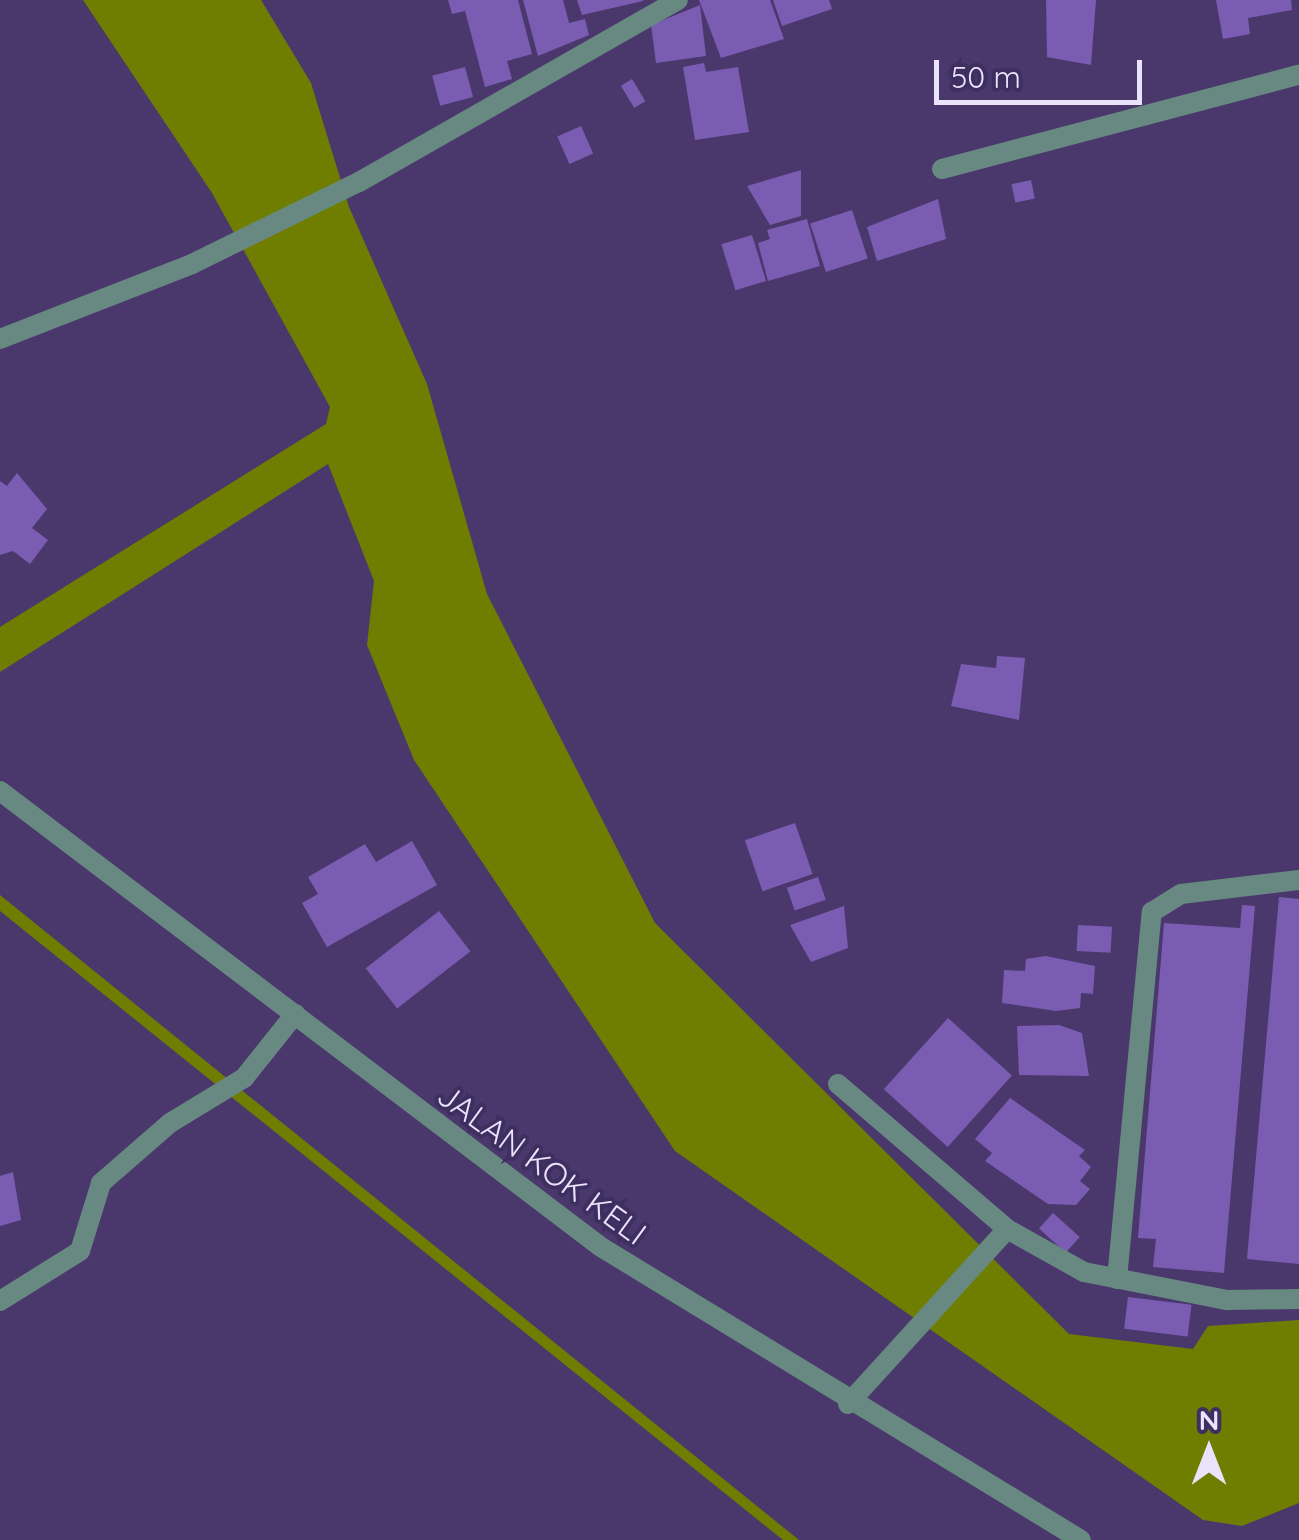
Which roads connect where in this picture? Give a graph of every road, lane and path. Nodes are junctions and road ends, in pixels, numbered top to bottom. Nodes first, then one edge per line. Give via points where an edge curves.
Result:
1 (678, 0) edge
2 (1299, 75) edge
3 (942, 169) dead end
4 (0, 339) edge
5 (0, 791) edge
6 (1299, 880) edge
7 (295, 1014) junction
8 (838, 1084) dead end
9 (1006, 1229) junction
10 (1117, 1279) junction
11 (1299, 1300) edge
12 (0, 1301) edge
13 (848, 1404) junction
14 (1081, 1540) edge

1 - 4 street via 358,182 192,264
2 - 3 street
5 - 7 street, JALAN KOK KELI
6 - 10 street via 1181,894 1152,912
7 - 12 street via 244,1078 101,1182 80,1251 51,1278
7 - 13 street, JALAN KOK KELI via 601,1247
8 - 9 street
9 - 10 street via 1064,1265
9 - 13 street
10 - 11 street via 1227,1300
13 - 14 street, JALAN KOK KELI

